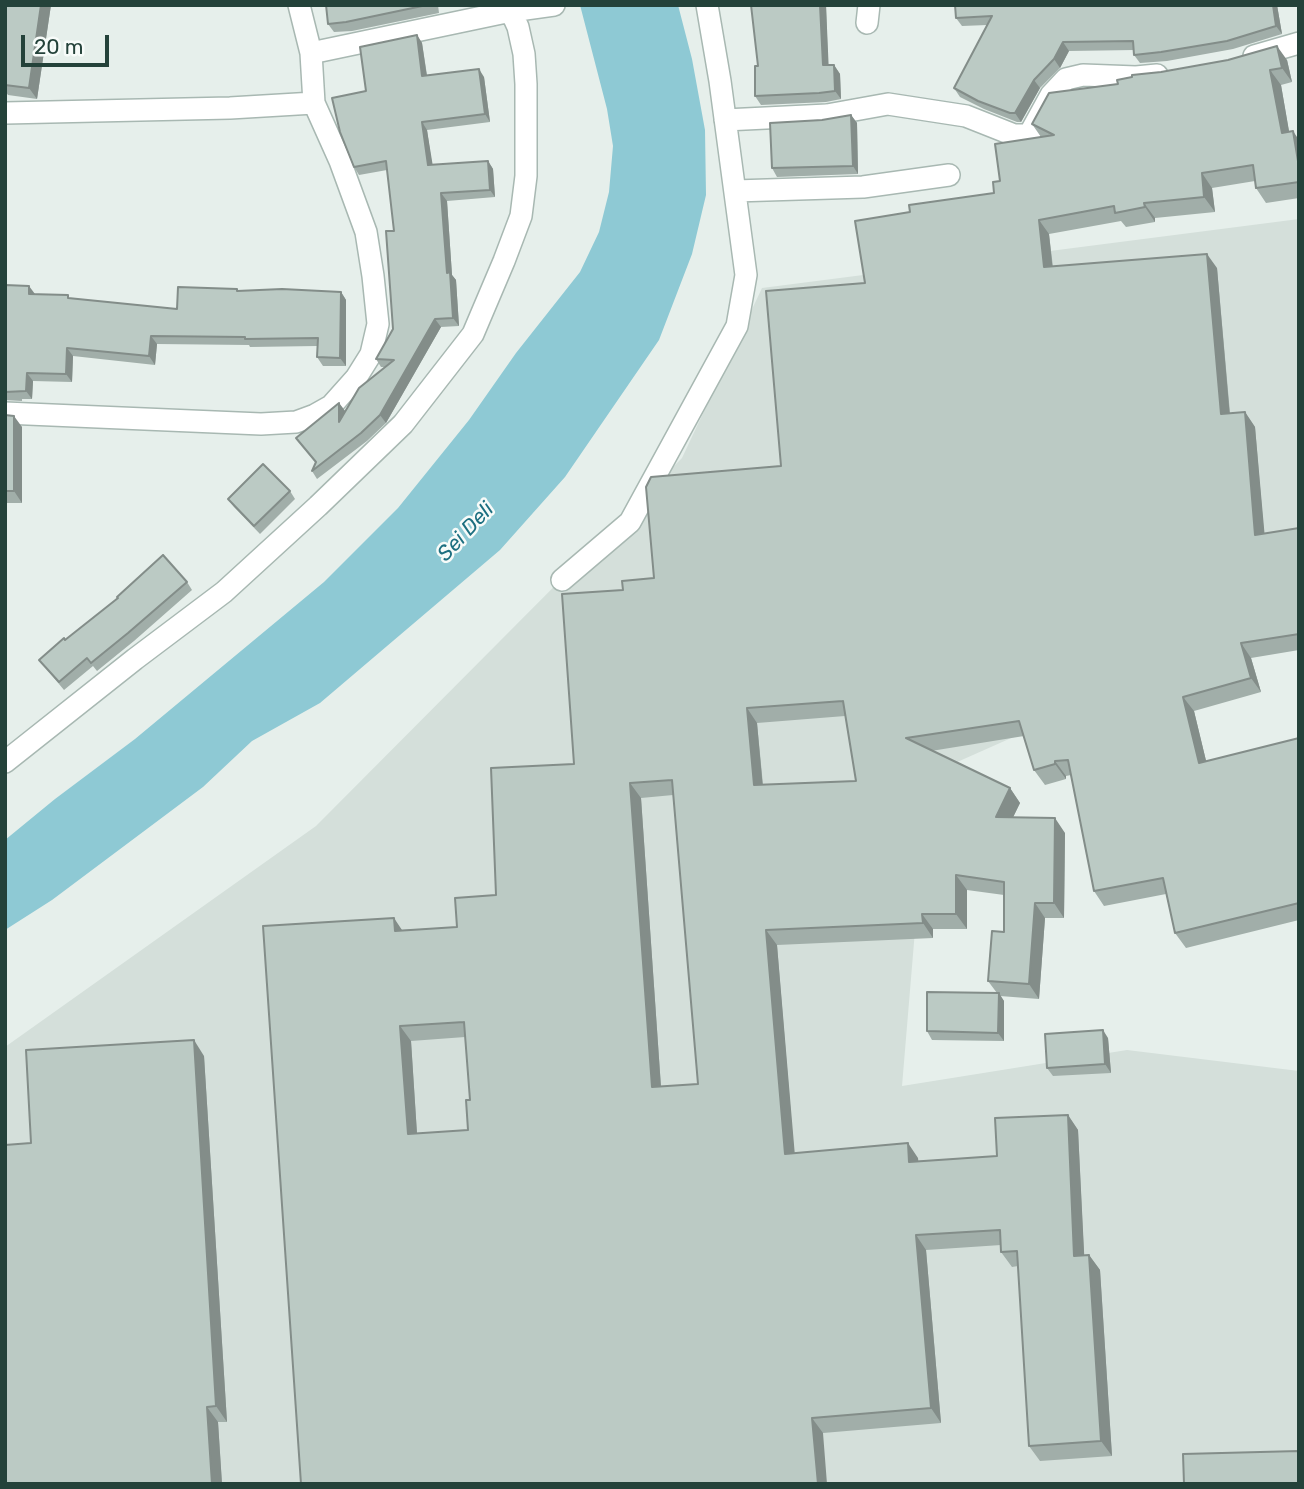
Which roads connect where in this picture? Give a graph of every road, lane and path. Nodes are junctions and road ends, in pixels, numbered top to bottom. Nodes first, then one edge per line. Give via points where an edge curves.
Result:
1 (299, 5) edge
2 (708, 5) edge
3 (552, 6) edge
4 (509, 8) edge
5 (1299, 43) edge
6 (311, 53) junction
7 (1236, 62) edge
8 (1182, 72) edge
9 (314, 103) junction
10 (5, 113) edge
11 (725, 120) junction
12 (948, 175) dead end
13 (735, 191) junction
14 (5, 412) edge
15 (562, 580) dead end
16 (5, 762) edge

1 - 6 street
2 - 11 street
3 - 4 street
4 - 6 street
4 - 16 street via 524,54 526,176 521,216 473,334 403,424 224,592
5 - 7 street
6 - 9 street
8 - 11 street via 1066,79 1051,95 1029,135 1014,135 966,116 888,104 827,115
9 - 10 street
9 - 14 street via 366,232 378,324 371,354 331,406 296,422 261,424
11 - 13 street
12 - 13 street via 863,187
13 - 15 street via 746,275 737,326 630,522

